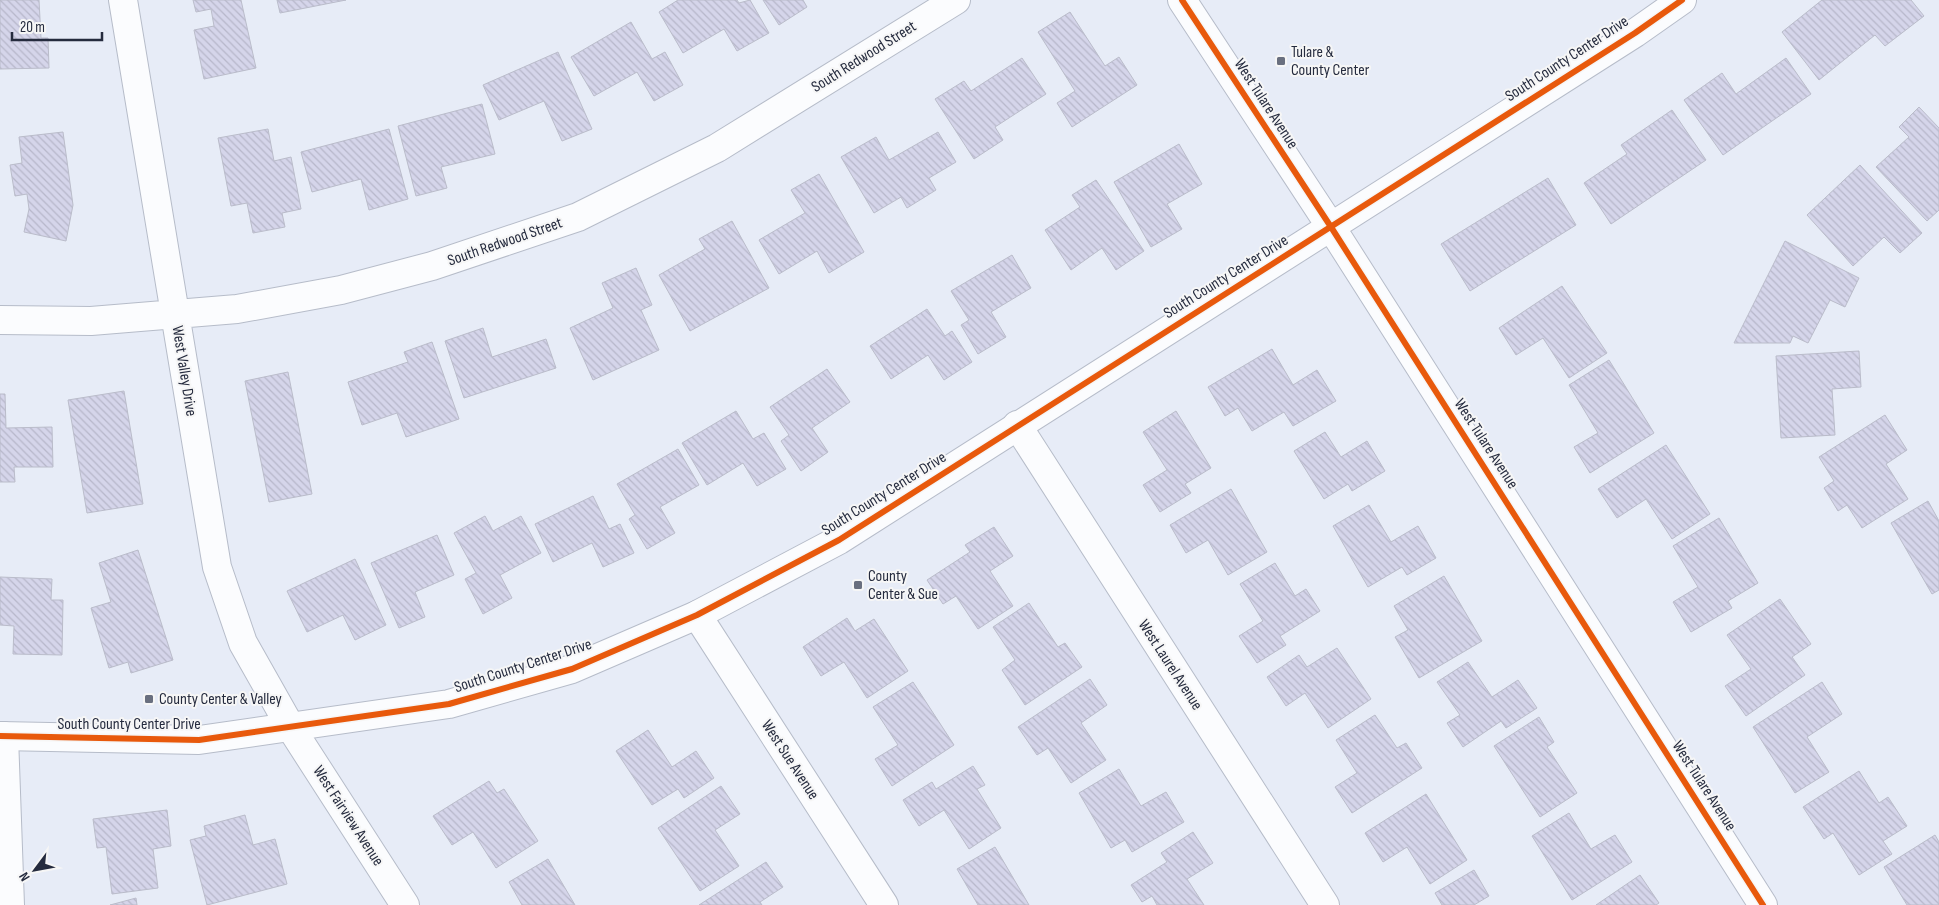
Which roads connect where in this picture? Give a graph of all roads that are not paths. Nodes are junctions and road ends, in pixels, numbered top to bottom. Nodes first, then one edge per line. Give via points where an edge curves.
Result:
1 (123, 0) edge
2 (956, 0) edge
3 (1182, 0) edge
4 (1682, 0) edge
5 (1331, 227) junction
6 (175, 313) junction
7 (0, 320) edge
8 (1017, 425) junction
9 (697, 615) junction
10 (290, 728) junction
11 (2, 736) edge
12 (10, 905) edge
13 (404, 905) edge
14 (884, 905) edge
15 (1324, 905) edge
16 (1764, 905) edge

1 - 6 street, West Valley Drive
2 - 6 street, South Redwood Street via 717,148 578,217 432,266 341,290 237,309
3 - 5 street, West Tulare Avenue
4 - 5 street, South County Center Drive
5 - 8 street, South County Center Drive
5 - 16 street, West Tulare Avenue
6 - 7 street, South Redwood Street via 91,321
6 - 10 street, West Valley Drive via 217,567 243,642
8 - 9 street, South County Center Drive via 839,540
8 - 15 street, West Laurel Avenue
9 - 10 street, South County Center Drive via 572,669 449,704
9 - 14 street, West Sue Avenue
10 - 11 street, South County Center Drive via 199,740
10 - 13 street, West Fairview Avenue
11 - 12 street

